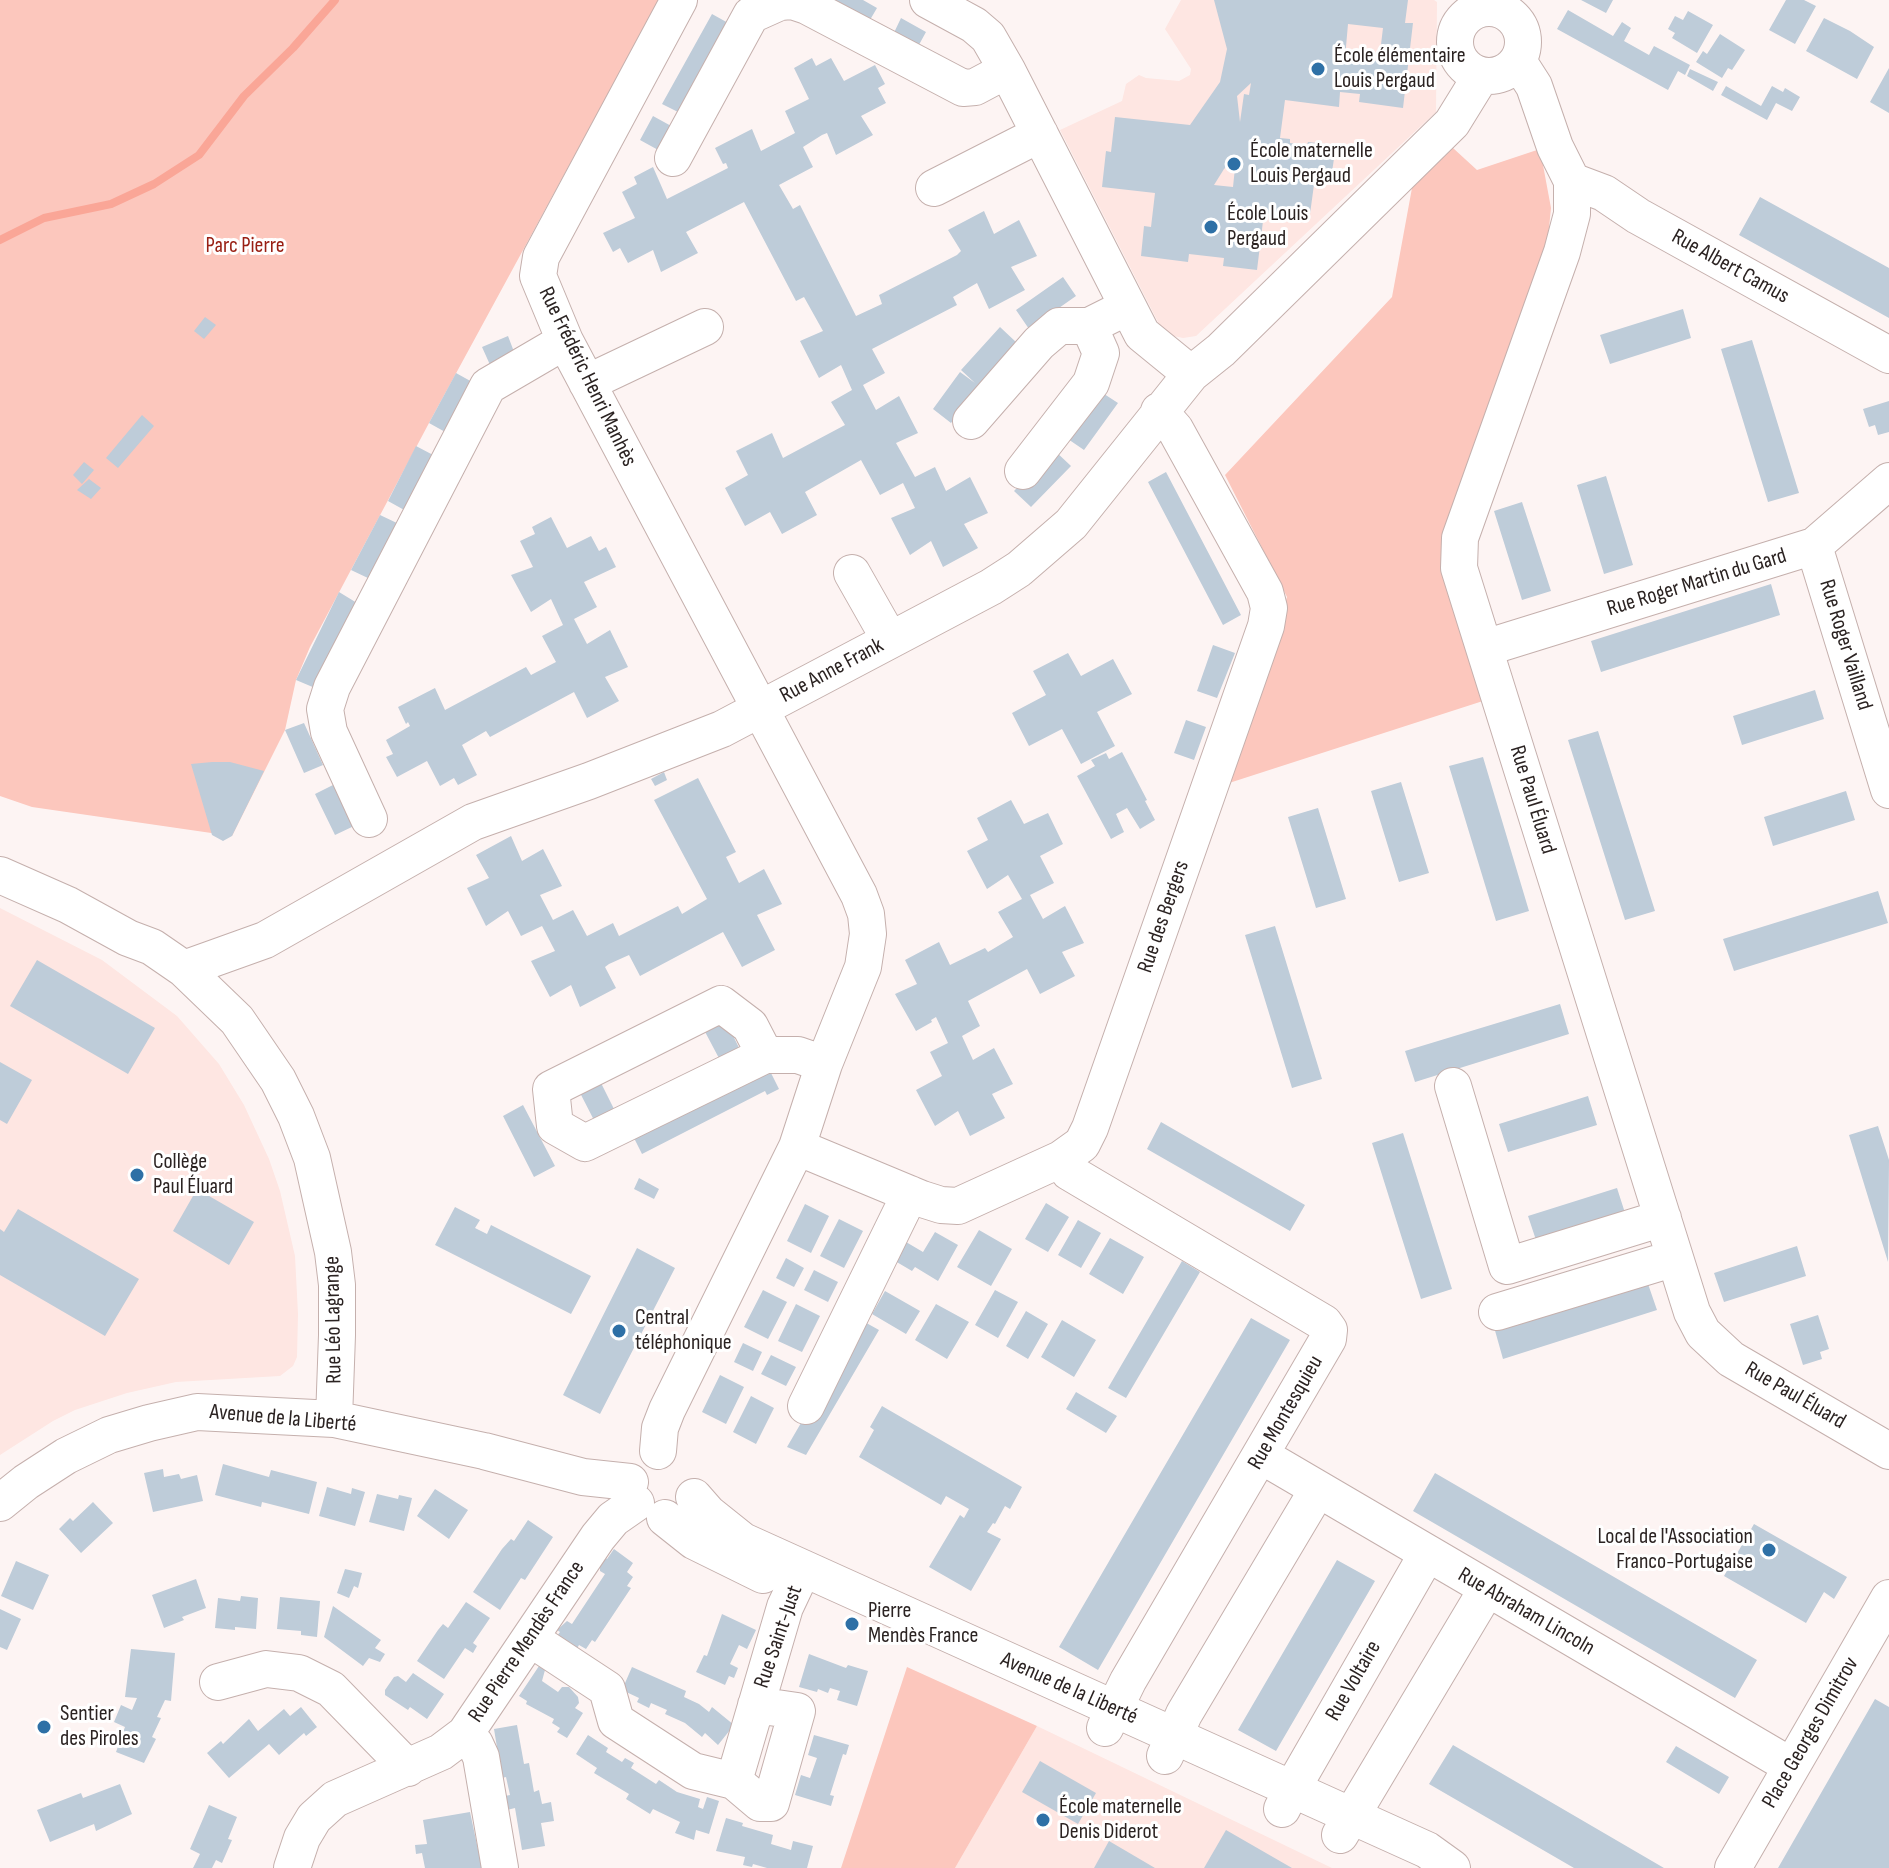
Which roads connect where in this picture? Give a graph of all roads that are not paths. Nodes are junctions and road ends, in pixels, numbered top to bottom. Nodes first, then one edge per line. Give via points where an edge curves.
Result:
1 (679, 0) edge
2 (928, 0) edge
3 (1466, 7) edge
4 (1522, 9) edge
5 (1518, 61) junction
6 (1007, 70) junction
7 (1481, 76) junction
8 (1040, 134) junction
9 (673, 158) dead end
10 (1572, 181) junction
11 (934, 188) dead end
12 (1127, 307) junction
13 (1089, 326) junction
14 (705, 327) dead end
15 (565, 341) junction
16 (1889, 355) edge
17 (1191, 374) junction
18 (587, 383) junction
19 (1159, 411) junction
20 (971, 421) dead end
21 (1023, 471) dead end
22 (1889, 481) edge
23 (1814, 546) junction
24 (852, 573) dead end
25 (890, 640) junction
26 (1485, 648) junction
27 (761, 709) junction
28 (1889, 790) edge
29 (369, 819) dead end
30 (0, 852) edge
31 (0, 875) edge
32 (265, 940) junction
33 (152, 947) junction
34 (184, 969) junction
35 (219, 1002) junction
36 (765, 1055) junction
37 (824, 1064) junction
38 (1453, 1086) dead end
39 (797, 1147) junction
40 (1061, 1159) junction
41 (910, 1194) junction
42 (1663, 1218) junction
43 (1675, 1258) junction
44 (1497, 1312) dead end
45 (806, 1406) dead end
46 (334, 1419) junction
47 (658, 1451) junction
48 (1889, 1451) edge
49 (1262, 1456) junction
50 (1318, 1489) junction
51 (694, 1497) junction
52 (644, 1501) junction
53 (0, 1503) edge
54 (1427, 1554) junction
55 (798, 1579) junction
56 (1487, 1589) junction
57 (1889, 1598) edge
58 (531, 1639) junction
59 (218, 1682) dead end
60 (1108, 1719) junction
61 (465, 1734) junction
62 (1169, 1746) junction
63 (1791, 1766) junction
64 (408, 1768) junction
65 (1287, 1799) junction
66 (1346, 1826) junction
67 (1448, 1867) edge
68 (292, 1868) edge
69 (500, 1868) edge
70 (1410, 1868) edge
71 (1733, 1868) edge

1 - 15 street, Rue Frédéric Henri Manhès via 541,257 538,276
2 - 6 street via 988,37
3 - 4 street
3 - 7 street via 1455,49 1460,61
4 - 5 street
5 - 7 street via 1508,71
5 - 10 street, Rue Paul Éluard via 1534,86
6 - 8 street
6 - 9 street via 963,88 807,6 780,2 751,15
7 - 17 street, Rue Anne Frank via 1452,123
8 - 11 street
8 - 12 street
10 - 16 street, Rue Albert Camus via 1604,193
10 - 26 street, Rue Paul Éluard via 1572,214 1562,252 1460,538 1459,568
12 - 13 street
12 - 17 street via 1142,334
13 - 20 street via 1059,326
13 - 21 street via 1101,353 1091,383
14 - 18 street
15 - 18 street, Rue Frédéric Henri Manhès
15 - 29 street via 488,386 332,687 325,709 329,732
17 - 19 street, Rue Anne Frank
18 - 27 street, Rue Frédéric Henri Manhès
19 - 25 street, Rue Anne Frank via 1093,499 1052,543 991,587
19 - 40 street, Rue des Bergers via 1183,443 1269,608 1090,1128 1082,1144
22 - 23 street, Rue Roger Martin du Gard
23 - 26 street, Rue Roger Martin du Gard
23 - 28 street, Rue Roger Vailland
24 - 25 street
25 - 27 street, Rue Anne Frank
26 - 42 street, Rue Paul Éluard
27 - 32 street via 722,729 473,822
27 - 37 street, Rue Anne Frank via 866,914 863,967
30 - 33 street, Rue Léo Lagrange via 102,904 131,923
31 - 33 street, Rue Léo Lagrange
32 - 34 street
32 - 35 street
33 - 34 street, Rue Léo Lagrange
34 - 35 street, Rue Léo Lagrange
35 - 46 street, Rue Léo Lagrange via 278,1080 296,1116 326,1209 337,1285
36 - 36 street via 750,1026 721,1004 551,1089 555,1126 585,1143
36 - 37 street via 798,1055
37 - 39 street, Rue Anne Frank
38 - 42 street via 1507,1266
39 - 41 street, Rue des Bergers
39 - 47 street, Rue Anne Frank via 667,1410
40 - 41 street, Rue des Bergers via 958,1206
40 - 49 street, Rue Montesquieu via 1069,1172 1329,1330
41 - 45 street
42 - 43 street, Rue Paul Éluard
43 - 44 street
43 - 48 street, Rue Paul Éluard via 1692,1312 1714,1346
46 - 52 street, Avenue de la Liberté via 484,1451
46 - 53 street, Avenue de la Liberté via 197,1412 149,1423 66,1456
47 - 51 street via 682,1455 690,1463 696,1474
47 - 52 street via 639,1461
49 - 50 street, Rue Abraham Lincoln
49 - 60 street, Rue Montesquieu
50 - 54 street, Rue Abraham Lincoln
50 - 62 street
51 - 52 street via 677,1515
51 - 55 street, Avenue de la Liberté via 743,1541
52 - 55 street, Avenue de la Liberté via 694,1541 736,1564
52 - 58 street, Rue Pierre Mendès France via 613,1519 598,1537
54 - 56 street, Rue Abraham Lincoln
54 - 65 street, Rue Voltaire
55 - 58 street, Rue Saint-Just via 734,1781 693,1771 616,1721 607,1689
55 - 60 street, Avenue de la Liberté
56 - 63 street, Rue Abraham Lincoln
56 - 66 street
57 - 63 street, Place Georges Dimitrov
58 - 61 street, Rue Pierre Mendès France
59 - 64 street via 266,1669 299,1673 331,1689
60 - 62 street, Avenue de la Liberté
61 - 64 street, Rue Pierre Mendès France
61 - 69 street via 481,1757
62 - 65 street, Avenue de la Liberté
63 - 71 street, Place Georges Dimitrov
64 - 68 street, Rue Pierre Mendès France via 335,1799 314,1818
65 - 66 street, Avenue de la Liberté
66 - 67 street, Avenue de la Liberté via 1427,1850
66 - 70 street, Avenue de la Liberté

